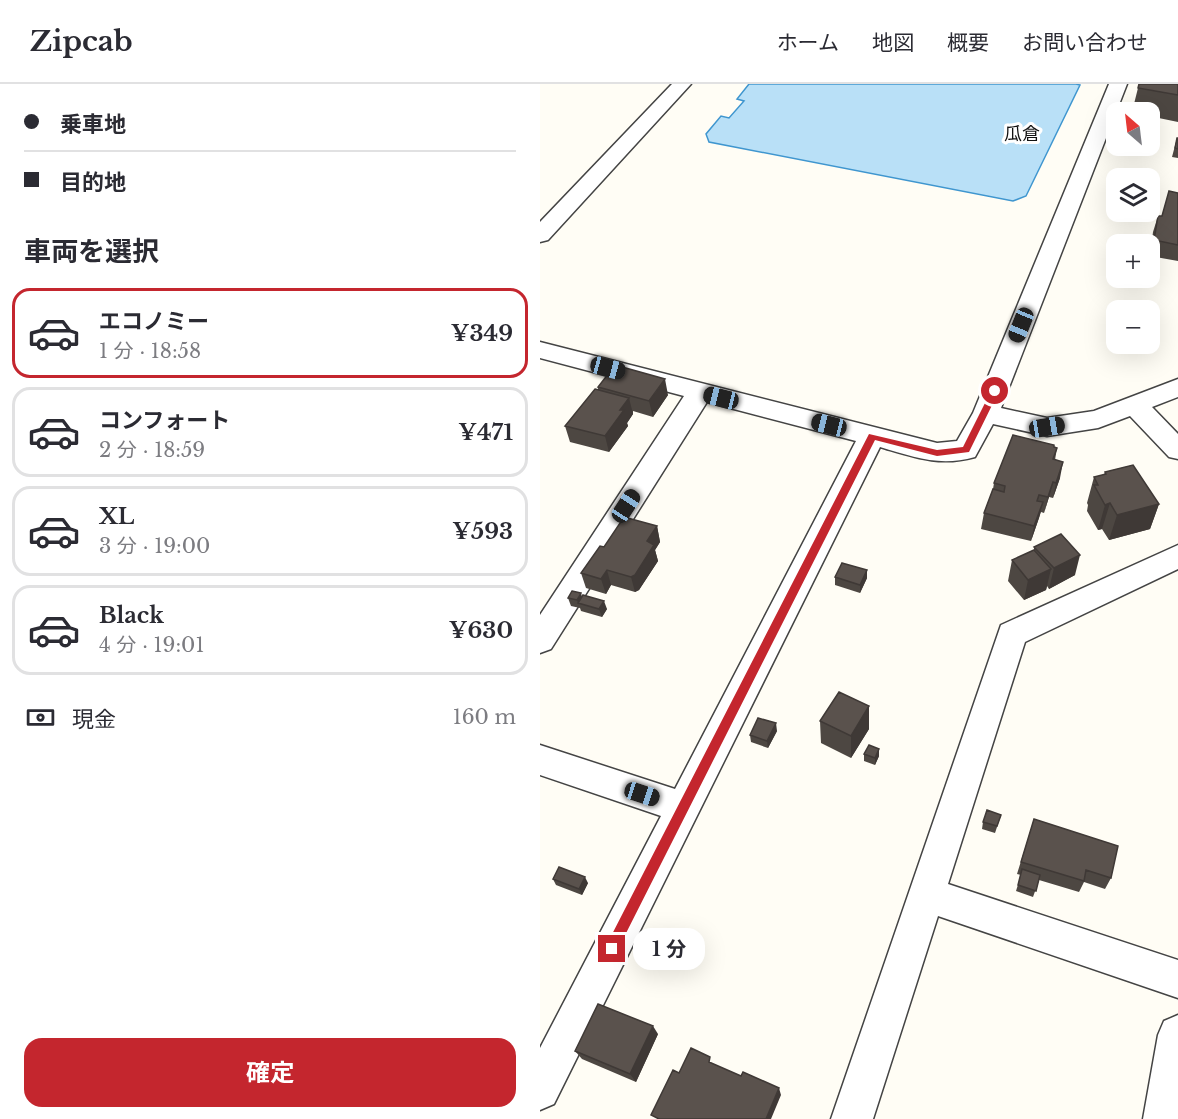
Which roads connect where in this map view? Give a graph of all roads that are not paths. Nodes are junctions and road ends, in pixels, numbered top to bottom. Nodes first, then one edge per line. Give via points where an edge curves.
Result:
1 (682, 84) edge
2 (1118, 84) edge
3 (540, 235) edge
4 (540, 350) edge
5 (1178, 387) edge
6 (700, 392) junction
7 (1135, 405) junction
8 (986, 413) junction
9 (872, 436) junction
10 (1178, 450) edge
11 (1178, 556) edge
12 (540, 640) edge
13 (540, 760) edge
14 (683, 807) junction
15 (926, 894) junction
16 (1178, 979) edge
17 (1178, 1035) edge
18 (540, 1090) edge
19 (852, 1119) edge
20 (1164, 1119) edge

1 - 3 street
2 - 8 street
4 - 6 street
5 - 7 street
6 - 9 street
6 - 12 street
7 - 8 street via 1098,419 1047,427
7 - 10 street
8 - 9 street via 966,450 937,453
9 - 14 street
11 - 15 street via 1012,634
13 - 14 street
14 - 18 street
15 - 16 street
15 - 19 street
17 - 20 street

